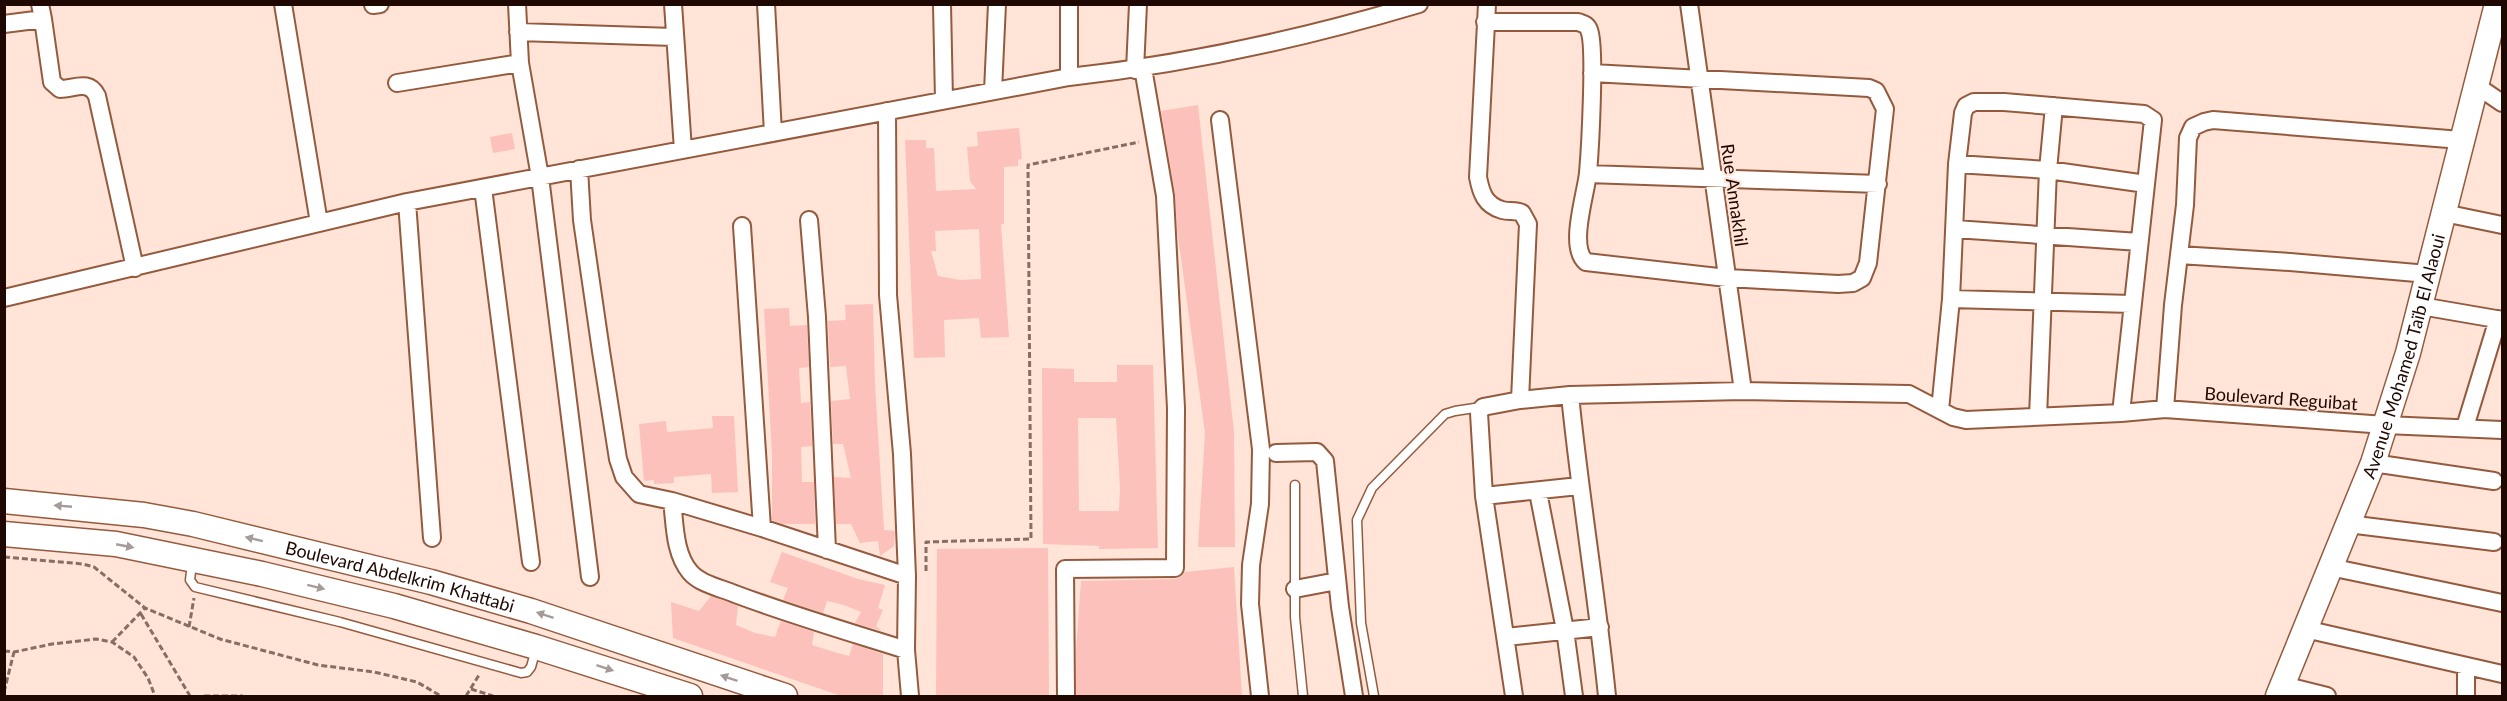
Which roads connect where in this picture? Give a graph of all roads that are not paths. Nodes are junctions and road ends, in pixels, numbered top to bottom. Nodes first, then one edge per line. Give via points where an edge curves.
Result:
1 (284, 4) edge
2 (517, 4) edge
3 (673, 4) edge
4 (766, 4) edge
5 (942, 4) edge
6 (997, 4) edge
7 (1069, 4) edge
8 (1138, 4) edge
9 (1419, 4) edge
10 (1487, 4) edge
11 (1689, 4) edge
12 (2498, 8) edge
13 (42, 12) edge
14 (1362, 13) edge
15 (1485, 22) junction
16 (4, 24) edge
17 (518, 32) junction
18 (675, 37) junction
19 (520, 63) junction
20 (1139, 69) junction
21 (1592, 73) junction
22 (1069, 77) junction
23 (1700, 79) junction
24 (397, 83) dead end
25 (2477, 86) junction
26 (993, 91) junction
27 (944, 100) junction
28 (2502, 103) edge
29 (2054, 106) junction
30 (887, 111) junction
31 (1220, 120) dead end
32 (773, 133) junction
33 (2461, 140) junction
34 (682, 150) junction
35 (1957, 164) junction
36 (579, 169) junction
37 (2048, 170) junction
38 (1588, 174) junction
39 (540, 177) junction
40 (1713, 179) junction
41 (1878, 184) junction
42 (2146, 184) junction
43 (483, 188) junction
44 (407, 202) junction
45 (2444, 213) junction
46 (809, 220) dead end
47 (319, 223) junction
48 (2502, 225) edge
49 (742, 226) dead end
50 (1955, 229) junction
51 (2046, 237) junction
52 (2139, 242) junction
53 (2179, 255) junction
54 (135, 268) junction
55 (2428, 274) junction
56 (1728, 279) junction
57 (4, 297) edge
58 (1951, 299) junction
59 (2044, 302) junction
60 (2132, 304) junction
61 (2421, 306) junction
62 (2500, 320) edge
63 (1743, 390) junction
64 (1570, 395) junction
65 (1520, 400) junction
66 (1483, 407) junction
67 (2165, 409) junction
68 (1940, 410) junction
69 (2121, 413) junction
70 (2038, 417) junction
71 (2385, 425) junction
72 (2465, 427) junction
73 (2502, 430) edge
74 (1276, 453) dead end
75 (2373, 463) junction
76 (2494, 481) dead end
77 (1295, 485) dead end
78 (1579, 486) junction
79 (1538, 492) junction
80 (1485, 496) junction
81 (4, 501) edge
82 (672, 501) junction
83 (2348, 524) junction
84 (762, 528) junction
85 (4, 534) edge
86 (432, 538) dead end
87 (2494, 542) dead end
88 (827, 550) junction
89 (192, 560) junction
90 (531, 562) dead end
91 (2330, 567) junction
92 (907, 576) junction
93 (590, 577) dead end
94 (1336, 581) junction
95 (1294, 589) junction
96 (2502, 603) edge
97 (1600, 627) junction
98 (2305, 629) junction
99 (1565, 630) junction
100 (1506, 637) junction
101 (536, 647) junction
102 (906, 650) junction
103 (2466, 666) junction
104 (2502, 674) edge
105 (2281, 691) edge
106 (690, 696) edge
107 (785, 696) edge
108 (910, 696) edge
109 (1066, 696) edge
110 (1260, 696) edge
111 (1303, 696) edge
112 (1354, 696) edge
113 (1374, 696) edge
114 (1514, 696) edge
115 (1574, 696) edge
116 (1607, 696) edge
117 (2327, 696) edge
118 (2466, 696) edge

1 - 47 street
2 - 17 street
3 - 18 street
4 - 32 street
5 - 27 street
6 - 26 street
7 - 22 street
8 - 20 street
9 - 14 street
10 - 15 street
11 - 23 street, Rue Annakhil
12 - 25 street, Avenue Mohamed Taïb El Alaoui
13 - 16 street
13 - 54 street via 52,82 60,89 86,85 97,96
14 - 20 street
15 - 21 street via 1584,24 1590,32
15 - 65 street via 1478,177 1481,194 1502,210 1522,213 1528,224
17 - 18 street
17 - 19 street
18 - 34 street
19 - 24 street
19 - 39 street
20 - 22 street
20 - 109 street via 1165,196 1176,408 1174,568 1065,569
21 - 23 street
21 - 38 street
22 - 26 street
23 - 40 street, Rue Annakhil
23 - 41 street via 1876,91 1885,109
25 - 28 street
25 - 33 street, Avenue Mohamed Taïb El Alaoui
26 - 27 street
27 - 30 street
29 - 35 street via 1969,104 1963,113
29 - 37 street
29 - 42 street via 2152,118
30 - 32 street
30 - 92 street via 888,295 902,454
31 - 110 street via 1261,449 1250,604
32 - 34 street
33 - 45 street, Avenue Mohamed Taïb El Alaoui
33 - 53 street via 2213,120 2199,123 2188,138
34 - 36 street
35 - 37 street
35 - 50 street
36 - 39 street
36 - 82 street via 584,230 618,459 624,477 639,494
37 - 42 street
37 - 51 street
38 - 40 street
38 - 56 street via 1579,225 1579,251 1586,262
39 - 43 street
39 - 93 street
40 - 41 street
40 - 56 street, Rue Annakhil
41 - 56 street via 1868,263 1860,281 1838,284
42 - 52 street
43 - 44 street
43 - 90 street
44 - 47 street
44 - 86 street
45 - 48 street
45 - 55 street, Avenue Mohamed Taïb El Alaoui
46 - 88 street
47 - 54 street
49 - 84 street
50 - 51 street
50 - 58 street
51 - 52 street
51 - 59 street
52 - 60 street
53 - 55 street
53 - 67 street
54 - 57 street
55 - 61 street, Avenue Mohamed Taïb El Alaoui
56 - 63 street, Rue Annakhil
58 - 59 street
58 - 68 street
59 - 60 street
59 - 70 street
60 - 69 street
61 - 62 street
61 - 71 street, Avenue Mohamed Taïb El Alaoui
62 - 72 street
63 - 64 street, Boulevard Reguibat
63 - 68 street, Boulevard Reguibat via 1909,394
64 - 65 street, Boulevard Reguibat
64 - 78 street
65 - 66 street, Boulevard Reguibat
66 - 80 street via 1479,413
66 - 113 lane via 1445,414 1372,488 1362,506 1357,520 1361,623
67 - 69 street, Boulevard Reguibat
67 - 71 street, Boulevard Reguibat
68 - 70 street, Boulevard Reguibat via 1966,420
69 - 70 street, Boulevard Reguibat
71 - 72 street, Boulevard Reguibat
71 - 75 street, Avenue Mohamed Taïb El Alaoui
72 - 73 street, Boulevard Reguibat
74 - 94 street via 1317,452 1325,461
75 - 76 street
75 - 83 street, Avenue Mohamed Taïb El Alaoui
77 - 95 lane
78 - 79 street
78 - 97 street
79 - 80 street
79 - 99 street
80 - 100 street
107 -> 81 street, Boulevard Abdelkrim Khattabi via 531,611 431,582 154,516
82 - 84 street
82 - 102 street via 678,547 692,574 770,607
83 - 87 street
83 - 91 street, Avenue Mohamed Taïb El Alaoui
84 - 88 street
85 -> 89 street, Boulevard Abdelkrim Khattabi via 116,544
88 - 92 street
89 -> 101 street, Boulevard Abdelkrim Khattabi via 394,606
89 - 101 lane via 190,580 195,588 340,622 521,673 531,667
91 - 96 street
91 - 98 street, Avenue Mohamed Taïb El Alaoui
92 - 102 street
94 - 95 street
94 - 112 street
95 - 111 lane
97 - 99 street
97 - 116 street
98 - 103 street
98 - 105 street, Avenue Mohamed Taïb El Alaoui
99 - 100 street
99 - 115 street
100 - 114 street
101 -> 106 street, Boulevard Abdelkrim Khattabi
102 - 108 street
103 - 104 street
103 - 118 street
105 - 117 street

